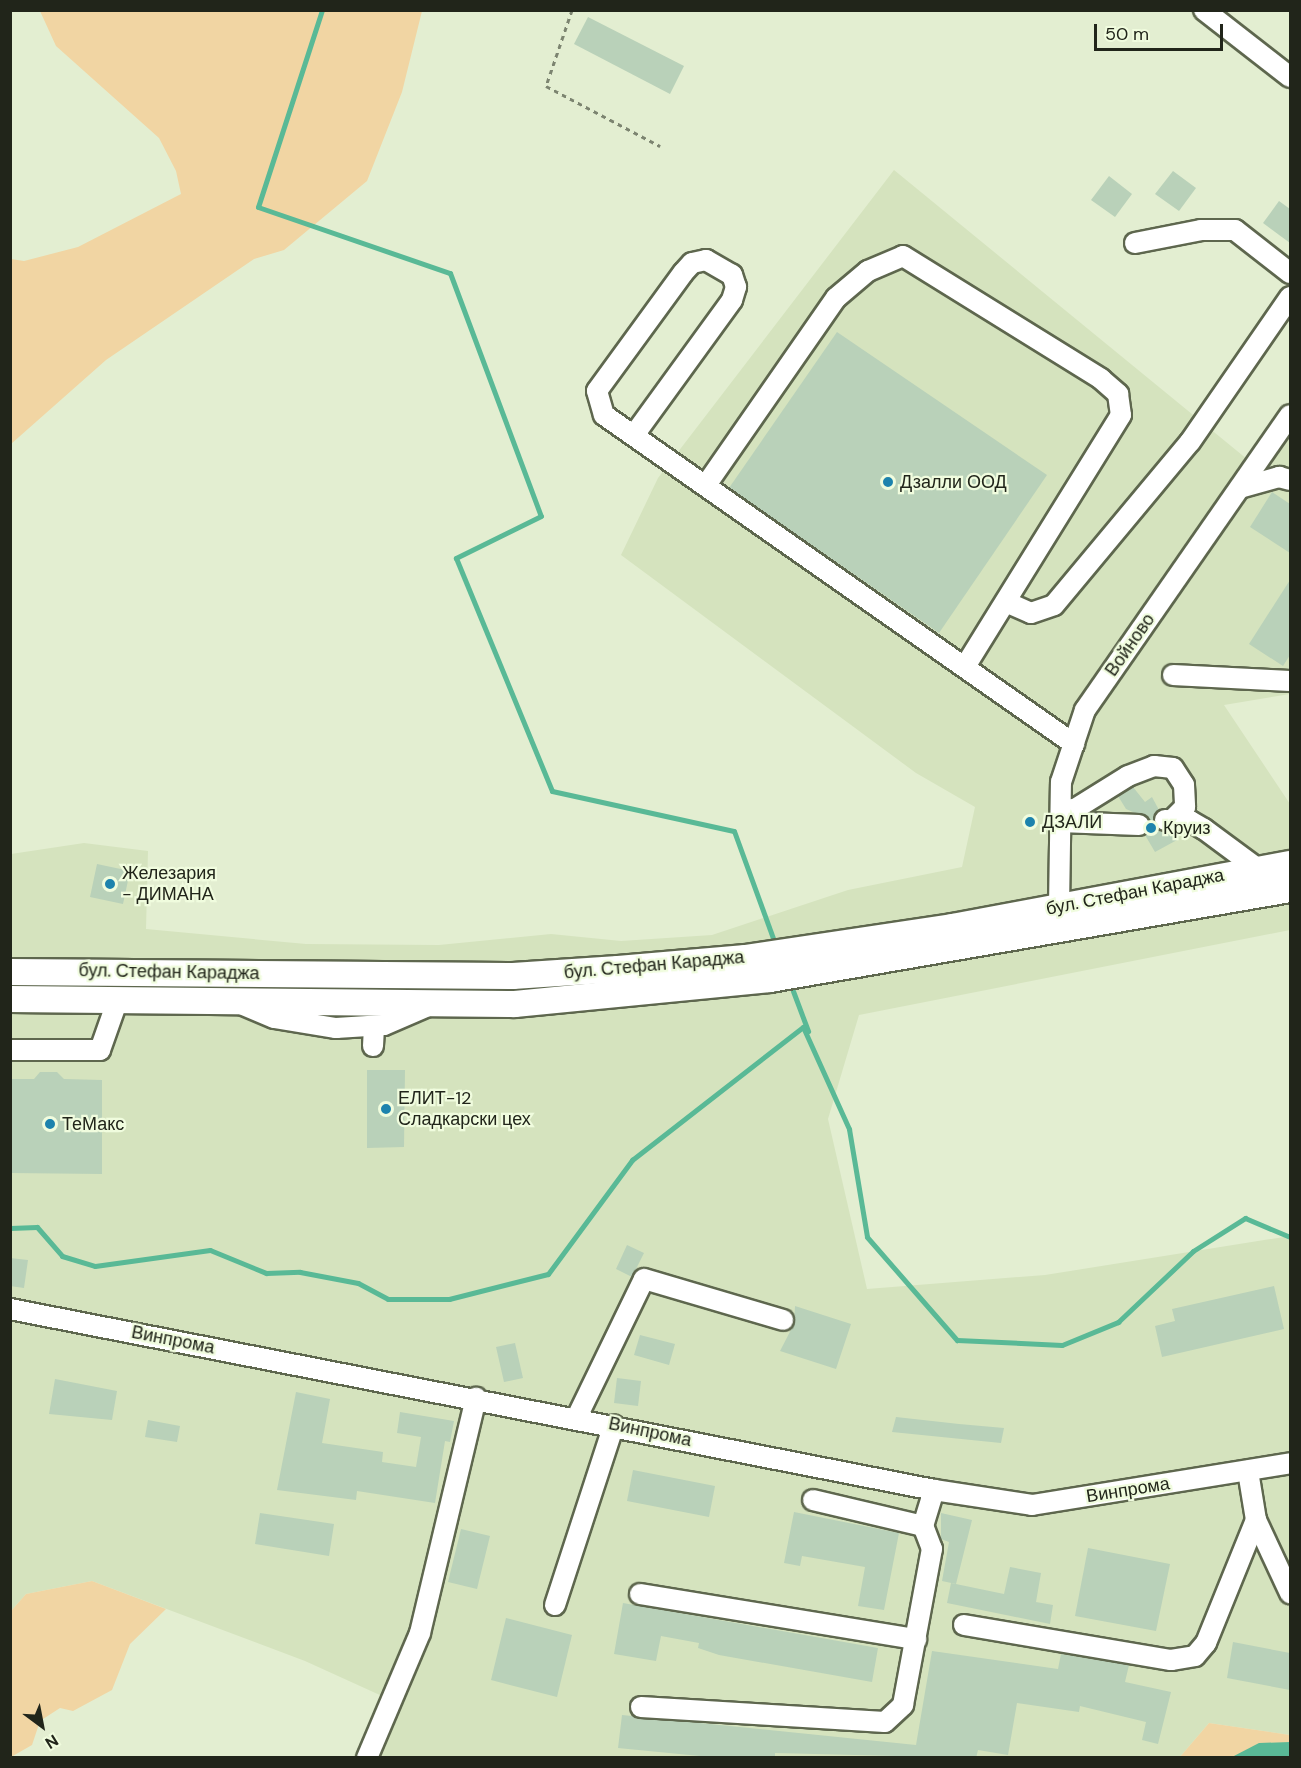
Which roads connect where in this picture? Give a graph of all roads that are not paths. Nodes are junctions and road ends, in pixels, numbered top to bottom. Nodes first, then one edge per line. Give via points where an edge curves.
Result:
1 (1204, 10) edge
2 (1290, 77) edge
3 (1135, 243) dead end
4 (1290, 273) edge
5 (1290, 297) edge
6 (1290, 415) edge
7 (634, 435) junction
8 (1290, 480) edge
9 (706, 485) junction
10 (1240, 488) junction
11 (1006, 602) junction
12 (966, 665) junction
13 (1173, 675) dead end
14 (1290, 681) edge
15 (1074, 744) junction
16 (1061, 816) junction
17 (1139, 825) dead end
18 (1290, 864) edge
19 (1258, 869) junction
20 (1290, 889) edge
21 (1063, 918) junction
22 (14, 971) edge
23 (10, 999) edge
24 (118, 999) junction
25 (233, 1000) junction
26 (438, 1003) junction
27 (10, 1050) edge
28 (10, 1309) edge
29 (783, 1320) dead end
30 (476, 1398) junction
31 (577, 1417) junction
32 (614, 1425) junction
33 (1290, 1463) edge
34 (1248, 1471) junction
35 (934, 1490) junction
36 (813, 1500) dead end
37 (1256, 1520) junction
38 (923, 1526) junction
39 (1290, 1593) edge
40 (640, 1594) dead end
41 (555, 1605) dead end
42 (964, 1625) dead end
43 (916, 1640) junction
44 (641, 1707) dead end
45 (367, 1758) edge

1 - 2 street
3 - 4 street via 1201,230 1235,230
5 - 11 street via 1191,442 1054,605 1032,613
6 - 10 street, Войново
7 - 7 street via 604,415 597,391 683,273 692,264 706,260 732,275 736,287 732,300
7 - 9 street
8 - 10 street via 1279,477
9 - 11 street via 836,298 868,271 903,256 1101,379 1118,394 1121,415 1111,436
9 - 12 street
10 - 15 street, Войново via 1085,710
11 - 12 street
12 - 15 street
13 - 14 street
15 - 16 street, Войново via 1061,782
16 - 17 street
16 - 19 street via 1128,776 1154,766 1173,768 1184,785 1185,807 1169,819 1204,828
16 - 21 street, Войново
18 - 19 main road, бул. Стефан Караджа
19 - 21 main road, бул. Стефан Караджа
20 - 21 main road, бул. Стефан Караджа
21 - 22 main road, бул. Стефан Караджа via 746,958 513,976
21 - 26 main road, бул. Стефан Караджа via 749,982 515,1004
23 - 24 main road, бул. Стефан Караджа
24 - 25 main road, бул. Стефан Караджа
24 - 27 street via 100,1050
25 - 26 main road, бул. Стефан Караджа
25 - 26 street via 274,1018 374,1036
28 - 30 street, Винпрома
29 - 31 street via 644,1279
30 - 31 street, Винпрома
30 - 45 street via 420,1633
31 - 32 street, Винпрома
32 - 35 street, Винпрома
32 - 41 street
33 - 34 street, Винпрома
34 - 35 street, Винпрома via 1032,1505
34 - 37 street
35 - 38 street
36 - 38 street
37 - 39 street
37 - 42 street via 1206,1643 1195,1656 1171,1660
38 - 43 street via 932,1549
40 - 43 street
43 - 44 street via 903,1705 885,1722

